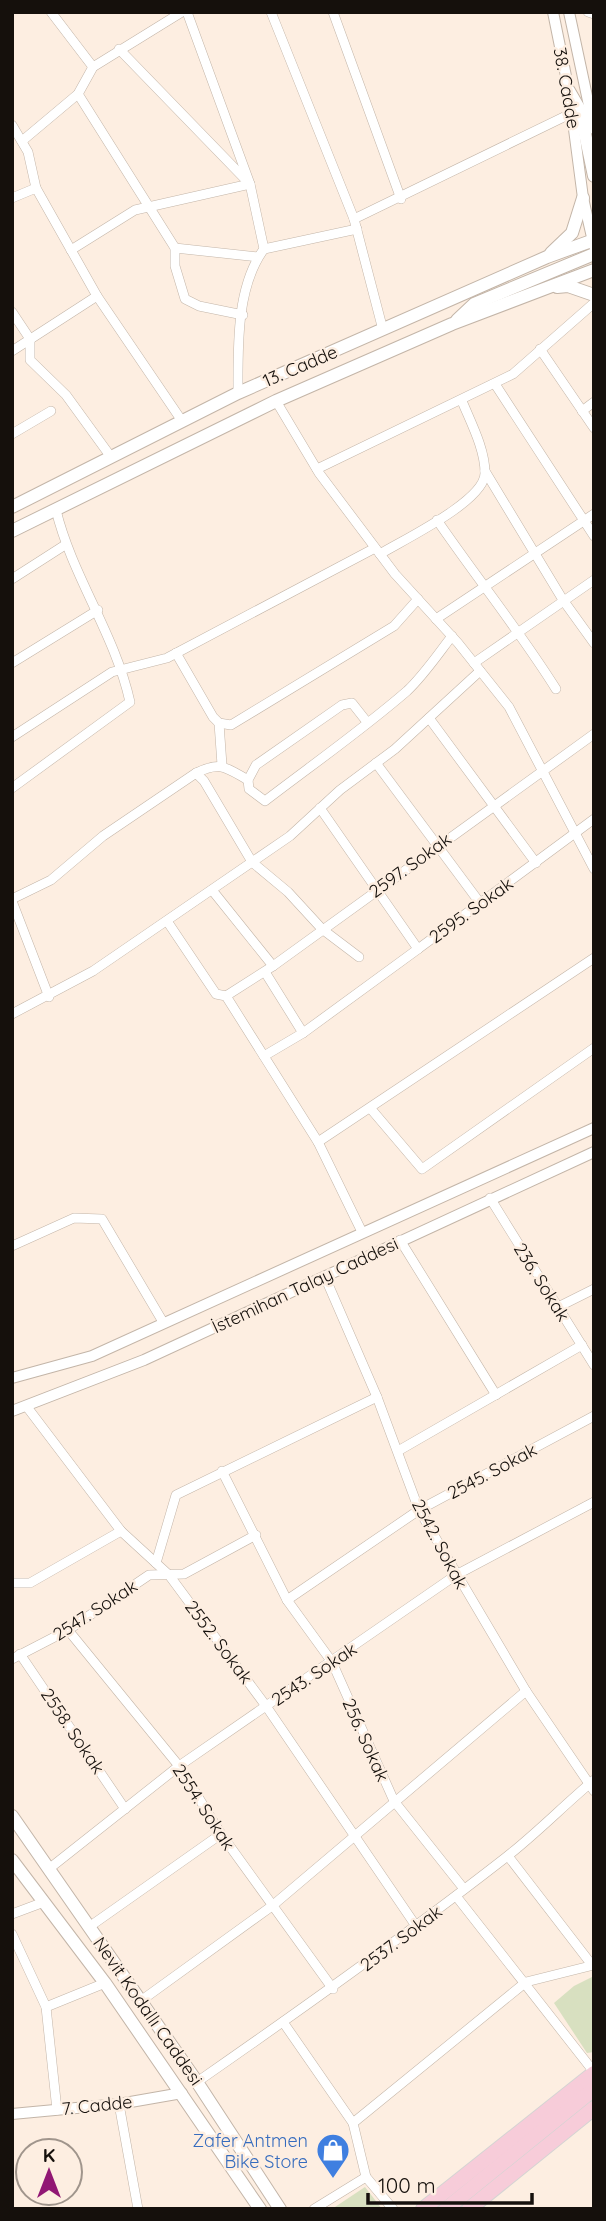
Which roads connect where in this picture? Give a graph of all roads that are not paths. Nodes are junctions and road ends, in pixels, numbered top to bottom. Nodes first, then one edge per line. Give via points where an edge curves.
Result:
1 (51, 12) edge
2 (184, 12) edge
3 (271, 12) edge
4 (333, 12) edge
5 (553, 12) edge
6 (569, 12) edge
7 (588, 12) edge
8 (594, 14) edge
9 (120, 49) junction
10 (93, 67) junction
11 (569, 91) junction
12 (78, 94) junction
13 (572, 113) junction
14 (12, 125) edge
15 (594, 129) edge
16 (22, 141) junction
17 (594, 176) edge
18 (250, 184) junction
19 (36, 188) junction
20 (12, 198) edge
21 (583, 198) junction
22 (401, 199) junction
23 (147, 207) junction
24 (356, 224) junction
25 (593, 242) edge
26 (175, 248) junction
27 (71, 250) junction
28 (261, 253) junction
29 (594, 254) edge
30 (547, 257) junction
31 (594, 270) edge
32 (546, 288) junction
33 (594, 295) edge
34 (97, 296) junction
35 (594, 303) edge
36 (12, 312) edge
37 (243, 315) junction
38 (452, 324) junction
39 (383, 330) junction
40 (30, 340) junction
41 (540, 349) junction
42 (12, 351) edge
43 (495, 384) junction
44 (238, 393) junction
45 (276, 401) junction
46 (462, 401) junction
47 (594, 402) edge
48 (51, 411) dead end
49 (582, 411) junction
50 (182, 421) junction
51 (594, 428) edge
52 (12, 434) edge
53 (111, 457) junction
54 (317, 469) junction
55 (485, 471) junction
56 (12, 506) edge
57 (56, 510) junction
58 (594, 514) edge
59 (437, 520) junction
60 (585, 521) junction
61 (12, 531) edge
62 (594, 536) edge
63 (65, 545) junction
64 (378, 551) junction
65 (536, 554) junction
66 (12, 579) edge
67 (594, 580) edge
68 (484, 588) junction
69 (418, 599) junction
70 (563, 600) junction
71 (98, 610) junction
72 (436, 619) junction
73 (519, 629) junction
74 (452, 636) junction
75 (594, 643) edge
76 (176, 653) junction
77 (12, 663) edge
78 (477, 667) junction
79 (119, 670) junction
80 (556, 689) dead end
81 (429, 718) junction
82 (367, 722) junction
83 (219, 723) junction
84 (594, 734) edge
85 (12, 737) edge
86 (376, 763) junction
87 (222, 765) junction
88 (543, 770) junction
89 (196, 773) junction
90 (248, 780) junction
91 (12, 788) edge
92 (494, 805) junction
93 (320, 808) junction
94 (594, 819) edge
95 (576, 833) junction
96 (439, 844) junction
97 (252, 862) junction
98 (536, 863) junction
99 (594, 869) edge
100 (377, 888) junction
101 (212, 890) junction
102 (12, 900) edge
103 (480, 903) junction
104 (167, 921) junction
105 (322, 929) junction
106 (418, 949) junction
107 (359, 957) dead end
108 (594, 958) edge
109 (269, 969) junction
110 (226, 996) junction
111 (49, 997) junction
112 (12, 1014) edge
113 (303, 1033) junction
114 (594, 1048) edge
115 (264, 1056) junction
116 (371, 1109) junction
117 (594, 1128) edge
118 (318, 1142) junction
119 (594, 1152) edge
120 (489, 1198) junction
121 (362, 1232) junction
122 (400, 1240) junction
123 (12, 1246) edge
124 (325, 1277) junction
125 (594, 1289) edge
126 (558, 1307) junction
127 (163, 1322) junction
128 (582, 1345) junction
129 (594, 1365) edge
130 (12, 1378) edge
131 (496, 1395) junction
132 (377, 1397) junction
133 (27, 1407) junction
134 (12, 1411) edge
135 (594, 1416) edge
136 (398, 1451) junction
137 (222, 1471) junction
138 (594, 1502) edge
139 (419, 1510) junction
140 (121, 1531) junction
141 (256, 1535) junction
142 (156, 1563) junction
143 (169, 1575) junction
144 (456, 1576) junction
145 (12, 1583) edge
146 (287, 1601) junction
147 (68, 1630) junction
148 (16, 1656) edge
149 (332, 1662) junction
150 (526, 1691) junction
151 (266, 1706) junction
152 (179, 1766) junction
153 (592, 1785) edge
154 (394, 1801) junction
155 (125, 1808) junction
156 (12, 1816) edge
157 (221, 1835) junction
158 (355, 1837) junction
159 (508, 1856) junction
160 (12, 1860) edge
161 (50, 1868) junction
162 (460, 1892) junction
163 (44, 1902) junction
164 (272, 1906) junction
165 (12, 1914) edge
166 (416, 1926) junction
167 (89, 1927) junction
168 (12, 1934) edge
169 (593, 1965) edge
170 (526, 1982) junction
171 (105, 1983) junction
172 (333, 1989) junction
173 (142, 2000) junction
174 (46, 2007) junction
175 (283, 2022) junction
176 (594, 2072) edge
177 (198, 2082) junction
178 (594, 2089) edge
179 (182, 2093) junction
180 (120, 2104) junction
181 (594, 2108) edge
182 (57, 2110) junction
183 (12, 2114) edge
184 (594, 2120) edge
185 (353, 2123) junction
186 (366, 2177) junction
187 (138, 2209) edge
188 (260, 2209) edge
189 (281, 2209) edge
190 (314, 2209) edge
191 (393, 2209) edge
192 (423, 2209) edge
193 (446, 2209) edge
194 (470, 2209) edge
195 (484, 2209) edge

1 - 10 street
2 - 9 street
2 - 18 street
3 - 24 street
4 - 22 street
5 - 11 street, 38. Cadde
6 - 15 street, 38. Cadde
7 - 8 street
9 - 10 street
9 - 18 street
10 - 12 street
11 - 13 street, 38. Cadde
11 - 17 main road via 580,110
12 - 16 street
12 - 23 street
13 - 21 street, 38. Cadde
13 - 22 street
14 - 16 street
16 - 19 street
18 - 23 street
18 - 28 street
19 - 20 street
19 - 27 street
21 - 25 street, 38. Cadde
21 - 30 main road via 572,233
22 - 24 street
23 - 26 street
23 - 27 street
24 - 28 street
24 - 39 street
25 - 30 main road, 13. Cadde
26 - 28 street
26 - 37 street via 185,299
27 - 34 street
28 - 37 street via 251,266
29 - 38 main road via 474,304
30 - 39 main road, 13. Cadde
31 - 32 main road, 13. Cadde
32 - 33 main road via 568,286
32 - 38 main road, 13. Cadde
34 - 40 street
34 - 50 street
35 - 41 street
36 - 40 street
37 - 44 street
38 - 45 main road, 13. Cadde
39 - 44 main road, 13. Cadde
40 - 42 street
40 - 53 street via 30,360 66,395
41 - 43 street
41 - 49 street
43 - 46 street
43 - 60 street
44 - 50 main road, 13. Cadde
45 - 54 street
45 - 57 main road, 13. Cadde
46 - 54 street
46 - 55 street
47 - 49 street
48 - 52 street
49 - 51 street
50 - 53 main road, 13. Cadde
53 - 56 main road, 13. Cadde
54 - 64 street
55 - 59 street via 478,492
55 - 65 street
57 - 61 main road, 13. Cadde
57 - 63 street
58 - 60 street
59 - 64 street
59 - 68 street
60 - 62 street
60 - 65 street
63 - 66 street
63 - 71 street
64 - 69 street
64 - 76 street
65 - 68 street
65 - 70 street
67 - 70 street
68 - 72 street
68 - 73 street
69 - 72 street
69 - 83 street via 394,626 231,725
70 - 73 street
70 - 75 street
71 - 77 street
71 - 79 street
72 - 74 street
73 - 78 street
73 - 80 street
74 - 78 street
74 - 82 street via 409,689
76 - 79 street
76 - 83 street
78 - 81 street
78 - 88 street via 509,707
79 - 85 street
79 - 91 street via 130,702
81 - 86 street
81 - 92 street
82 - 90 street via 352,703 342,705 256,765
82 - 90 street via 265,801 249,789
83 - 87 street
84 - 88 street, 2597. Sokak
86 - 93 street
86 - 96 street
87 - 89 street
87 - 90 street
88 - 92 street, 2597. Sokak
88 - 95 street
89 - 97 street
89 - 102 street via 103,836 51,880
92 - 96 street, 2597. Sokak
92 - 98 street
93 - 97 street
93 - 100 street, 2595. Sokak
94 - 95 street, 2595. Sokak
95 - 98 street, 2595. Sokak
95 - 99 street
96 - 100 street, 2597. Sokak
96 - 103 street
97 - 101 street
97 - 105 street
98 - 103 street, 2595. Sokak
100 - 105 street, 2597. Sokak
100 - 106 street, 2595. Sokak
101 - 104 street
101 - 109 street
102 - 111 street
103 - 106 street, 2595. Sokak
104 - 110 street via 202,977 216,994
104 - 111 street
105 - 107 street
105 - 109 street, 2597. Sokak
106 - 113 street
108 - 116 street
109 - 110 street, 2597. Sokak
109 - 113 street
110 - 115 street
111 - 112 street
113 - 115 street
114 - 116 street via 422,1168
115 - 118 street
116 - 118 street
117 - 121 street, İstemihan Talay Caddesi
118 - 121 street
119 - 120 street, İstemihan Talay Caddesi
120 - 122 street, İstemihan Talay Caddesi
120 - 126 street, 236. Sokak
121 - 127 street, İstemihan Talay Caddesi
122 - 124 street, İstemihan Talay Caddesi
122 - 131 street
123 - 127 street via 74,1218 102,1219
124 - 132 street, 2542. Sokak
124 - 133 street, İstemihan Talay Caddesi via 144,1360
125 - 126 street
126 - 128 street, 236. Sokak
127 - 130 street, İstemihan Talay Caddesi via 92,1356
128 - 129 street, 236. Sokak
128 - 131 street
131 - 136 street
132 - 136 street, 2542. Sokak
132 - 137 street
133 - 134 street, İstemihan Talay Caddesi
133 - 140 street, 2552. Sokak
135 - 139 street, 2545. Sokak
136 - 139 street, 2542. Sokak
137 - 141 street, 256. Sokak
137 - 142 street via 176,1495
138 - 144 street, 2543. Sokak
139 - 144 street, 2542. Sokak
139 - 146 street, 2545. Sokak
140 - 142 street, 2552. Sokak
140 - 145 street via 30,1583
141 - 143 street, 2547. Sokak via 184,1574
141 - 146 street, 256. Sokak
142 - 143 street, 2552. Sokak
143 - 147 street, 2547. Sokak via 149,1575
143 - 151 street, 2552. Sokak
144 - 149 street, 2543. Sokak
144 - 150 street, 2542. Sokak
146 - 149 street, 256. Sokak
147 - 148 street, 2547. Sokak
147 - 152 street, 2554. Sokak
148 - 155 street, 2558. Sokak
149 - 151 street, 2543. Sokak
149 - 154 street, 256. Sokak
150 - 153 street, 2542. Sokak
150 - 154 street
151 - 152 street, 2543. Sokak
151 - 158 street, 2552. Sokak
152 - 155 street, 2543. Sokak
152 - 157 street, 2554. Sokak
153 - 159 street, 2537. Sokak
154 - 158 street
154 - 162 street, 256. Sokak
155 - 161 street, 2543. Sokak
156 - 161 main road, Nevit Kodallı Caddesi
157 - 164 street, 2554. Sokak
157 - 167 street
158 - 164 street
158 - 166 street, 2552. Sokak
159 - 162 street, 2537. Sokak
159 - 169 street
160 - 163 main road, Nevit Kodallı Caddesi
161 - 167 main road, Nevit Kodallı Caddesi
162 - 166 street, 2537. Sokak
162 - 170 street, 256. Sokak
163 - 165 street
163 - 171 main road, Nevit Kodallı Caddesi
164 - 172 street, 2554. Sokak
164 - 173 street
166 - 172 street, 2537. Sokak
167 - 173 main road, Nevit Kodallı Caddesi
168 - 174 street
169 - 170 street
170 - 176 street, 256. Sokak
170 - 185 street
171 - 174 street
171 - 179 main road, Nevit Kodallı Caddesi
172 - 175 street, 2537. Sokak
173 - 177 main road, Nevit Kodallı Caddesi
174 - 182 street
175 - 177 street, 2537. Sokak
175 - 185 street
176 - 192 main road
177 - 189 main road, Nevit Kodallı Caddesi
178 - 193 main road
179 - 180 street, 7. Cadde
179 - 188 main road, Nevit Kodallı Caddesi
180 - 182 street, 7. Cadde
180 - 187 street
181 - 194 main road
182 - 183 street, 7. Cadde
184 - 195 main road
185 - 186 street
186 - 190 street
186 - 191 street

